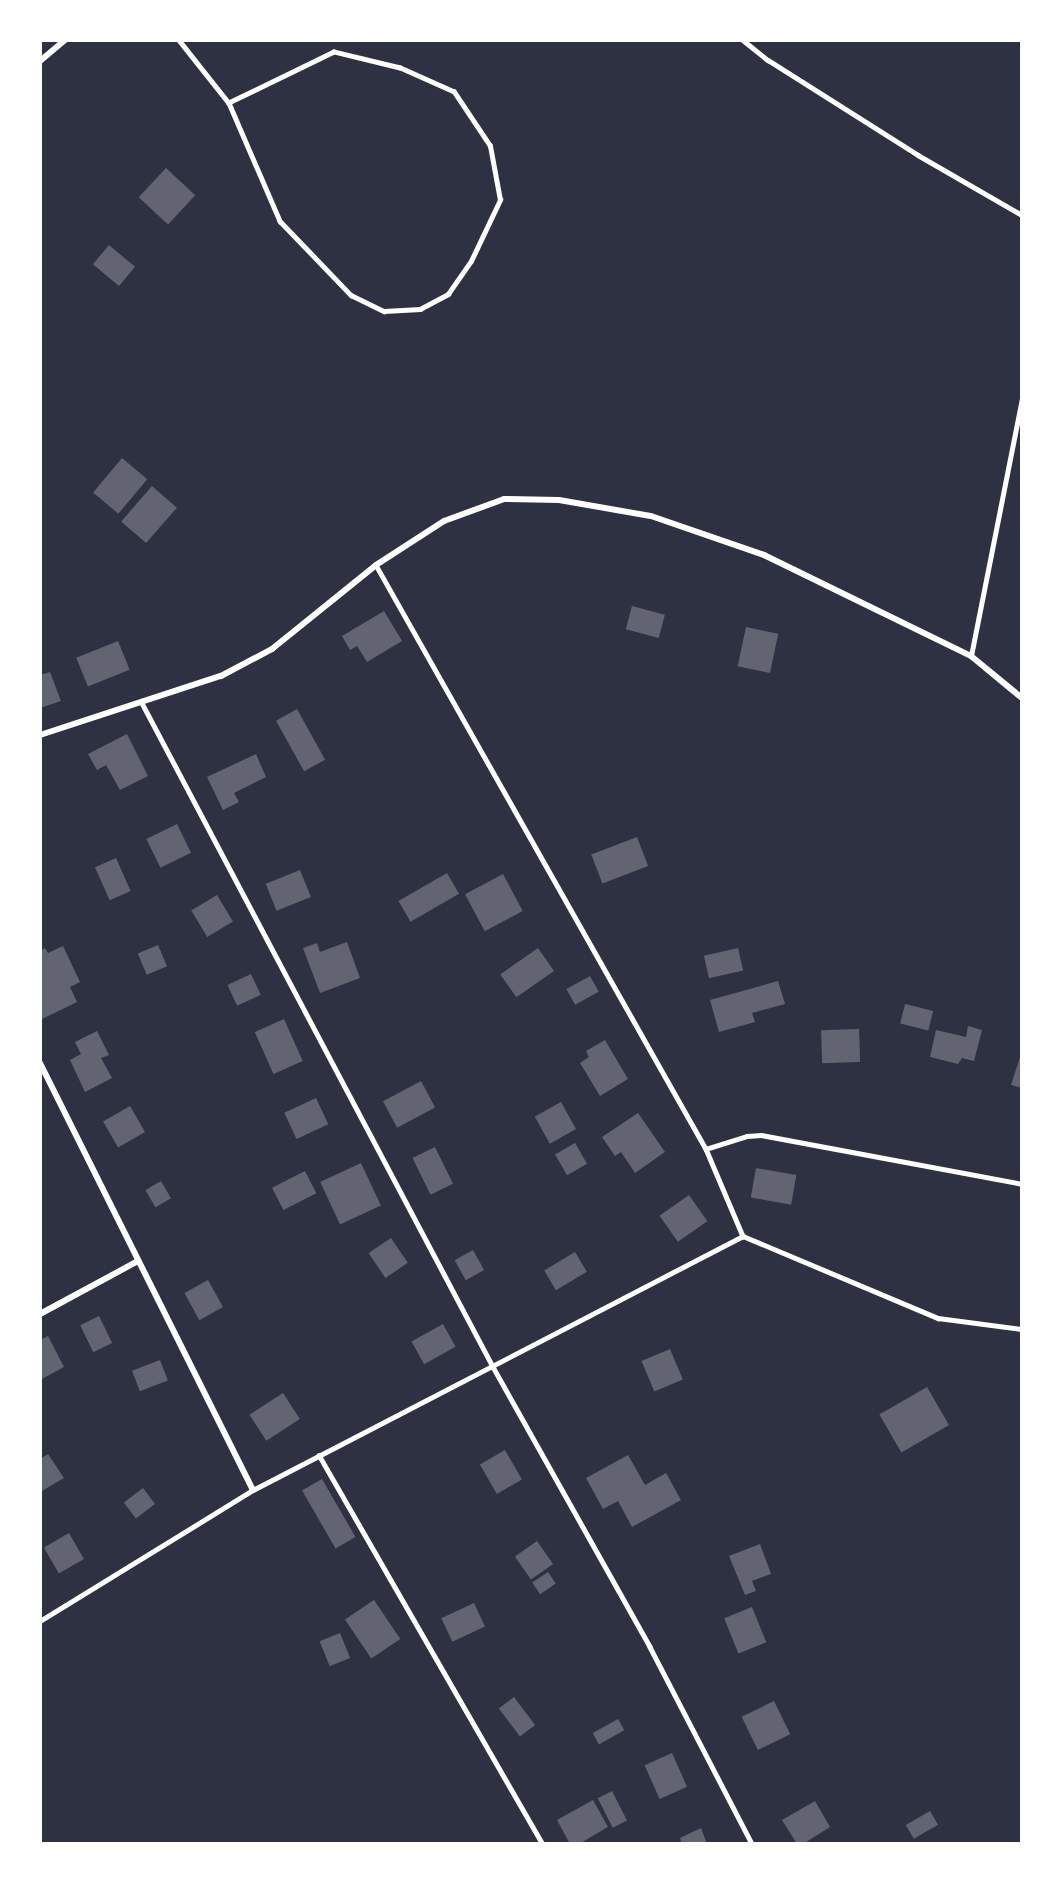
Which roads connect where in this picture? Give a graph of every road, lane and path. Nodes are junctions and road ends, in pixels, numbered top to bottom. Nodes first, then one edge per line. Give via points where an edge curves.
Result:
1 (65, 40) edge
2 (179, 40) edge
3 (743, 40) edge
4 (40, 61) edge
5 (229, 102) junction
6 (1022, 215) edge
7 (1022, 398) edge
8 (1014, 437) junction
9 (1022, 440) edge
10 (376, 565) junction
11 (971, 656) junction
12 (1022, 698) edge
13 (142, 703) junction
14 (40, 735) edge
15 (41, 1064) edge
16 (706, 1149) junction
17 (1022, 1184) edge
18 (743, 1236) junction
19 (138, 1261) junction
20 (40, 1314) edge
21 (1022, 1329) edge
22 (492, 1365) junction
23 (319, 1455) junction
24 (253, 1490) junction
25 (40, 1621) edge
26 (543, 1844) edge
27 (752, 1844) edge

1 - 4 street
2 - 5 lane
3 - 6 lane via 918,155
5 - 5 lane via 280,221 351,295 384,311 420,309 448,294 471,261 500,200 490,146 454,92 400,68 334,52
7 - 8 lane
8 - 9 lane
8 - 11 lane
10 - 11 street via 444,521 494,502 559,500 651,516 764,555
10 - 13 street via 272,649 221,676
10 - 16 lane
11 - 12 street
13 - 14 street
13 - 22 lane
15 - 19 street
16 - 17 lane via 761,1135
16 - 18 lane
18 - 21 lane via 938,1318
18 - 22 lane
19 - 20 street
19 - 24 street
22 - 23 lane
22 - 27 lane via 650,1647
23 - 24 lane
23 - 26 lane
24 - 25 lane

